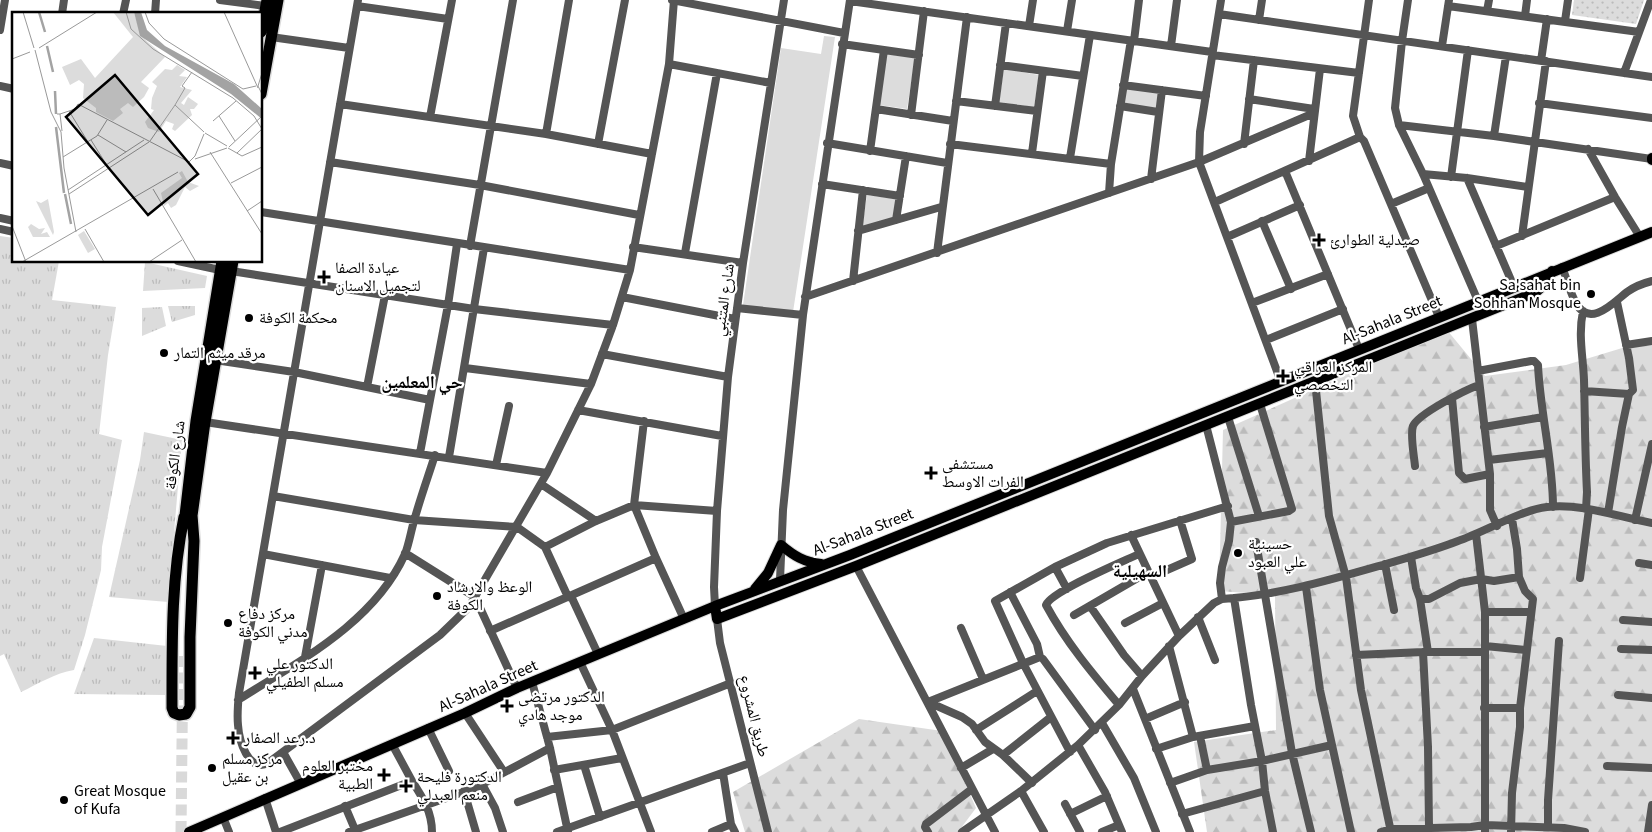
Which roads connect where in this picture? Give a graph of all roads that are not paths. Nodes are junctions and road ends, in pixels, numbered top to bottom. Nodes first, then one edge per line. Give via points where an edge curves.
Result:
1 (5, 0) edge
2 (220, 0) edge
3 (278, 0) edge
4 (452, 0) edge
5 (513, 0) edge
6 (569, 0) edge
7 (625, 0) edge
8 (673, 0) edge
9 (784, 0) edge
10 (1033, 0) edge
11 (1072, 0) edge
12 (1139, 0) edge
13 (1177, 0) edge
14 (1221, 0) edge
15 (1262, 0) edge
16 (1369, 0) edge
17 (1408, 0) edge
18 (1489, 0) edge
19 (1527, 0) edge
20 (1568, 0) edge
21 (1651, 0) edge
22 (850, 1) edge
23 (266, 3) edge
24 (357, 3) edge
25 (891, 3) edge
26 (1449, 3) edge
27 (1487, 11) junction
28 (924, 12) junction
29 (1219, 14) junction
30 (1525, 16) junction
31 (967, 17) junction
32 (448, 19) junction
33 (1547, 19) junction
34 (1259, 20) junction
35 (781, 21) junction
36 (1565, 22) junction
37 (1006, 23) junction
38 (0, 26) edge
39 (1029, 26) junction
40 (1067, 31) junction
41 (1639, 32) junction
42 (844, 33) junction
43 (1090, 34) junction
44 (266, 35) edge
45 (1364, 35) junction
46 (1132, 40) junction
47 (1402, 40) junction
48 (842, 44) junction
49 (1171, 46) junction
50 (1442, 46) junction
51 (349, 48) junction
52 (884, 50) junction
53 (1468, 50) junction
54 (1212, 53) junction
55 (919, 54) junction
56 (1506, 56) junction
57 (1254, 60) junction
58 (1543, 61) junction
59 (669, 64) junction
60 (1000, 66) junction
61 (1320, 69) junction
62 (1043, 71) junction
63 (717, 73) junction
64 (1359, 73) junction
65 (1624, 73) junction
66 (1083, 76) junction
67 (1652, 77) edge
68 (262, 82) edge
69 (771, 82) junction
70 (1123, 85) junction
71 (1162, 90) junction
72 (1206, 96) junction
73 (1249, 99) junction
74 (956, 101) junction
75 (340, 104) junction
76 (1540, 104) junction
77 (995, 106) junction
78 (1120, 106) junction
79 (876, 109) junction
80 (1037, 111) junction
81 (1314, 111) junction
82 (1158, 112) junction
83 (911, 115) junction
84 (430, 117) junction
85 (1652, 118) edge
86 (953, 122) junction
87 (1399, 125) junction
88 (491, 126) junction
89 (1457, 132) junction
90 (546, 134) junction
91 (1494, 136) junction
92 (1360, 137) junction
93 (1534, 142) junction
94 (827, 143) junction
95 (598, 144) junction
96 (950, 144) junction
97 (1244, 144) junction
98 (1588, 149) junction
99 (870, 150) junction
100 (1032, 153) junction
101 (652, 154) junction
102 (906, 156) junction
103 (1070, 158) junction
104 (1652, 159) edge
105 (1308, 161) junction
106 (330, 162) junction
107 (1199, 162) junction
108 (947, 163) junction
109 (1111, 164) junction
110 (1285, 171) junction
111 (1423, 174) junction
112 (1451, 177) junction
113 (1467, 178) junction
114 (1152, 179) junction
115 (822, 184) junction
116 (480, 185) junction
117 (1528, 187) junction
118 (1429, 188) junction
119 (863, 190) junction
120 (1109, 194) junction
121 (900, 196) junction
122 (1615, 197) junction
123 (1214, 202) junction
124 (1392, 204) junction
125 (1300, 205) junction
126 (941, 207) junction
127 (262, 212) edge
128 (639, 215) junction
129 (896, 220) junction
130 (1262, 221) junction
131 (320, 222) junction
132 (858, 231) junction
133 (1652, 232) edge
134 (1522, 236) junction
135 (1640, 236) junction
136 (1227, 237) junction
137 (458, 244) junction
138 (470, 246) junction
139 (1496, 246) junction
140 (633, 247) junction
141 (484, 248) junction
142 (936, 252) junction
143 (685, 253) junction
144 (188, 262) edge
145 (743, 263) junction
146 (227, 266) edge
147 (1562, 267) junction
148 (630, 270) junction
149 (1552, 271) junction
150 (1328, 274) junction
151 (853, 281) junction
152 (1652, 281) edge
153 (309, 284) junction
154 (1514, 287) junction
155 (1291, 289) junction
156 (385, 295) junction
157 (622, 297) junction
158 (806, 297) junction
159 (1478, 301) junction
160 (1617, 302) junction
161 (1252, 303) junction
162 (448, 305) junction
163 (737, 308) junction
164 (474, 309) junction
165 (1343, 309) junction
166 (1583, 311) junction
167 (803, 315) junction
168 (1439, 317) junction
169 (735, 319) junction
170 (1472, 319) junction
171 (614, 325) junction
172 (216, 328) junction
173 (1266, 340) junction
174 (1652, 341) edge
175 (1626, 345) junction
176 (1359, 349) junction
177 (602, 354) junction
178 (215, 360) junction
179 (465, 368) junction
180 (1478, 371) junction
181 (294, 372) junction
182 (728, 377) junction
183 (1315, 381) junction
184 (1281, 382) junction
185 (591, 384) junction
186 (1479, 385) junction
187 (367, 387) junction
188 (1584, 391) junction
189 (1629, 394) junction
190 (1452, 398) junction
191 (430, 400) junction
192 (1260, 404) junction
193 (509, 406) dead end
194 (578, 410) junction
195 (1228, 417) junction
196 (1543, 417) junction
197 (644, 421) junction
198 (205, 422) junction
199 (1206, 425) junction
200 (1484, 427) junction
201 (283, 434) junction
202 (722, 436) junction
203 (1652, 444) edge
204 (1548, 452) junction
205 (420, 453) junction
206 (435, 455) junction
207 (449, 458) junction
208 (1489, 460) junction
209 (496, 465) junction
210 (1415, 466) dead end
211 (1064, 468) junction
212 (547, 473) junction
213 (1490, 474) junction
214 (1068, 480) junction
215 (540, 484) junction
216 (273, 496) junction
217 (634, 505) junction
218 (1228, 506) junction
219 (1553, 506) junction
220 (1588, 509) junction
221 (717, 511) junction
222 (1608, 513) junction
223 (188, 516) junction
224 (1259, 516) junction
225 (1512, 519) junction
226 (414, 520) junction
227 (1180, 520) junction
228 (1635, 520) junction
229 (596, 521) junction
230 (1231, 522) junction
231 (1652, 523) edge
232 (1497, 526) junction
233 (517, 527) junction
234 (1476, 534) junction
235 (1131, 535) junction
236 (1256, 542) dead end
237 (782, 545) junction
238 (545, 547) junction
239 (263, 554) junction
240 (405, 554) junction
241 (1139, 554) junction
242 (1411, 557) junction
243 (656, 558) junction
244 (1639, 563) dead end
245 (822, 564) junction
246 (1385, 564) junction
247 (322, 565) junction
248 (1652, 565) edge
249 (856, 566) junction
250 (1055, 567) junction
251 (1149, 575) junction
252 (1519, 576) junction
253 (1346, 577) junction
254 (390, 578) junction
255 (1580, 578) dead end
256 (780, 580) junction
257 (1481, 580) junction
258 (1306, 587) junction
259 (1067, 589) junction
260 (755, 590) junction
261 (1010, 592) junction
262 (1266, 595) junction
263 (569, 596) junction
264 (475, 597) junction
265 (1222, 598) junction
266 (1234, 598) junction
267 (1420, 600) junction
268 (1163, 603) junction
269 (715, 606) junction
270 (1090, 606) junction
271 (1394, 610) dead end
272 (1485, 612) junction
273 (1531, 612) junction
274 (1074, 615) dead end
275 (1198, 617) junction
276 (684, 619) junction
277 (717, 620) junction
278 (1623, 620) dead end
279 (1652, 622) edge
280 (1126, 623) dead end
281 (961, 628) dead end
282 (490, 631) junction
283 (1178, 636) junction
284 (1559, 641) dead end
285 (1169, 646) junction
286 (1484, 649) junction
287 (1621, 649) dead end
288 (1526, 650) junction
289 (1652, 650) edge
290 (1426, 652) junction
291 (598, 654) junction
292 (180, 655) tunnel mouth
293 (1356, 655) junction
294 (305, 657) junction
295 (1040, 657) junction
296 (1215, 660) dead end
297 (580, 662) junction
298 (1023, 663) junction
299 (1142, 676) junction
300 (983, 679) junction
301 (532, 682) junction
302 (730, 683) junction
303 (517, 688) junction
304 (1133, 689) junction
305 (1037, 691) junction
306 (1618, 695) dead end
307 (1652, 698) edge
308 (238, 700) junction
309 (928, 702) junction
310 (1185, 702) junction
311 (1119, 705) junction
312 (1484, 708) junction
313 (1520, 708) junction
314 (465, 712) junction
315 (1051, 717) junction
316 (1145, 719) junction
317 (1102, 723) junction
318 (1255, 726) junction
319 (428, 728) junction
320 (612, 730) junction
321 (976, 730) junction
322 (1095, 730) junction
323 (546, 736) junction
324 (1197, 736) junction
325 (392, 744) junction
326 (1332, 745) junction
327 (1078, 746) junction
328 (550, 748) junction
329 (993, 749) junction
330 (1156, 750) junction
331 (283, 752) junction
332 (1070, 752) junction
333 (1292, 753) junction
334 (1003, 755) junction
335 (622, 758) junction
336 (1262, 761) junction
337 (750, 763) junction
338 (584, 765) junction
339 (1607, 766) dead end
340 (962, 768) junction
341 (1652, 768) edge
342 (554, 770) junction
343 (1207, 770) junction
344 (449, 771) dead end
345 (504, 772) junction
346 (723, 773) junction
347 (412, 781) junction
348 (1032, 783) junction
349 (1170, 783) junction
350 (301, 784) junction
351 (482, 784) junction
352 (558, 787) junction
353 (972, 789) junction
354 (464, 791) junction
355 (1021, 791) junction
356 (1265, 791) junction
357 (1107, 796) junction
358 (265, 798) junction
359 (518, 802) dead end
360 (640, 803) junction
361 (427, 804) junction
362 (1065, 804) dead end
363 (1652, 805) edge
364 (345, 806) junction
365 (1070, 814) junction
366 (1182, 814) junction
367 (223, 817) junction
368 (986, 817) junction
369 (600, 818) junction
370 (732, 824) junction
371 (1428, 827) junction
372 (1121, 829) edge
373 (1485, 829) edge
374 (1511, 829) edge
375 (1544, 829) edge
376 (353, 831) edge
377 (567, 831) edge
378 (965, 831) edge
379 (1391, 831) edge
380 (189, 832) edge
381 (229, 832) edge
382 (276, 832) edge
383 (280, 832) edge
384 (432, 832) edge
385 (476, 832) edge
386 (503, 832) edge
387 (557, 832) edge
388 (650, 832) edge
389 (712, 832) edge
390 (734, 832) edge
391 (768, 832) edge
392 (928, 832) edge
393 (995, 832) edge
394 (1044, 832) edge
395 (1080, 832) edge
396 (1102, 832) edge
397 (1156, 832) edge
398 (1190, 832) edge
399 (1274, 832) edge
400 (1311, 832) edge
401 (1351, 832) edge
402 (1380, 832) edge
403 (1585, 832) edge
404 (1648, 832) edge

1 - 38 street
2 - 23 street
3 - 44 highway
4 - 32 street
5 - 88 street
6 - 90 street
7 - 95 street
8 - 35 street
8 - 59 street
9 - 35 street, شارع المتنبي
10 - 39 street
11 - 40 street
12 - 46 street
13 - 49 street
14 - 29 street
15 - 34 street
16 - 45 street
17 - 47 street
18 - 27 street
19 - 30 street
20 - 36 street
21 - 41 street
22 - 25 street
22 - 42 street
23 - 44 highway
24 - 32 street
24 - 51 street
25 - 28 street
26 - 27 street
26 - 50 street
27 - 30 street
28 - 31 street
28 - 55 street
29 - 34 street
29 - 54 street
30 - 33 street
31 - 37 street
31 - 74 street
32 - 84 street
33 - 36 street
33 - 58 street
34 - 45 street
35 - 42 street
35 - 69 street, شارع المتنبي
36 - 41 street
37 - 39 street
37 - 60 street
39 - 40 street
40 - 43 street
41 - 65 street
42 - 48 street
43 - 46 street
43 - 66 street
44 - 51 street
44 - 68 highway
45 - 47 street
45 - 64 street
46 - 49 street
46 - 70 street
47 - 50 street
47 - 87 street via 1395,108
48 - 52 street
48 - 94 street
49 - 54 street
50 - 53 street
51 - 75 street
52 - 55 street
52 - 79 street
53 - 56 street
53 - 89 street
54 - 57 street
54 - 72 street
55 - 83 street
56 - 58 street
56 - 91 street
57 - 61 street
57 - 73 street
58 - 65 street
58 - 76 street
59 - 63 street
59 - 101 street
60 - 62 street
60 - 77 street
61 - 64 street
61 - 81 street
62 - 66 street
62 - 80 street
63 - 69 street
63 - 143 street
64 - 92 street via 1353,116
65 - 67 street
66 - 103 street
69 - 145 street, شارع المتنبي
70 - 71 street
70 - 78 street
71 - 72 street
71 - 82 street
72 - 107 street
73 - 81 street
73 - 97 street
74 - 77 street
74 - 86 street
75 - 84 street
75 - 106 street
76 - 85 street
76 - 93 street
77 - 80 street
78 - 82 street
78 - 109 street
79 - 83 street
79 - 99 street
80 - 100 street
81 - 97 street
81 - 105 street
82 - 114 street
83 - 86 street
84 - 88 street
86 - 96 street
87 - 89 street
87 - 111 street
88 - 90 street
88 - 116 street
89 - 91 street
89 - 112 street
90 - 95 street
91 - 93 street
92 - 105 street
92 - 124 street
93 - 98 street
93 - 117 street
94 - 99 street
94 - 115 street
95 - 101 street
96 - 100 street
96 - 108 street
97 - 107 street
98 - 104 street
98 - 122 street
99 - 102 street
100 - 103 street
101 - 128 street
102 - 108 street
102 - 121 street
103 - 109 street
105 - 110 street
106 - 116 street
106 - 131 street
107 - 114 street
107 - 123 street
108 - 126 street
109 - 120 street
110 - 123 street
110 - 125 street
111 - 112 street
111 - 118 street
112 - 113 street
113 - 117 street
113 - 139 street
114 - 120 street
115 - 119 street
115 - 158 street
116 - 128 street
116 - 138 street
117 - 134 street
118 - 124 street
118 - 159 street
119 - 121 street
119 - 132 street
120 - 142 street
121 - 129 street
122 - 134 street
122 - 135 street
123 - 136 street
124 - 168 street
125 - 130 street
125 - 150 street
126 - 129 street
126 - 142 street
127 - 131 street
128 - 140 street
129 - 132 street
130 - 136 street
130 - 155 street
131 - 137 street
131 - 153 street
132 - 151 street
133 - 135 main road, Al-Sahala Street
134 - 139 street
135 - 147 main road, Al-Sahala Street
136 - 161 street
137 - 138 street
137 - 162 street
138 - 141 street
139 - 154 street
140 - 143 street
140 - 148 street
141 - 148 street
141 - 164 street
142 - 151 street
143 - 145 street
144 - 146 street
145 - 163 street, شارع المتنبي
146 - 153 street
146 - 172 highway, شارع الكوفة
147 - 149 main road, Al-Sahala Street
147 - 166 street via 1577,305
148 - 157 street
149 - 154 main road, Al-Sahala Street
149 - 170 main road, Al-Sahala Street via 1536,292
150 - 155 street
150 - 165 street
151 - 158 street
152 - 160 street via 1627,292
153 - 156 street
153 - 181 street
154 - 159 main road, Al-Sahala Street
155 - 161 street
156 - 162 street
156 - 187 street
157 - 169 street
157 - 171 street
158 - 167 street
159 - 168 main road, Al-Sahala Street
160 - 166 street via 1596,313
160 - 175 street
161 - 173 street
162 - 164 street
162 - 191 street
163 - 167 street
163 - 169 street, شارع المتنبي
164 - 171 street
164 - 179 street
165 - 173 street
165 - 176 street
166 - 188 street via 1580,342
167 - 237 street
168 - 176 main road, Al-Sahala Street
169 - 182 street, شارع المتنبي
170 - 180 street
170 - 183 main road, Al-Sahala Street
171 - 177 street
172 - 178 highway, شارع الكوفة
172 - 223 highway, شارع الكوفة
173 - 184 street
174 - 175 street
175 - 189 street via 1633,390
176 - 184 main road, Al-Sahala Street
177 - 182 street
177 - 185 street
178 - 181 street
178 - 198 highway, شارع الكوفة
179 - 185 street
179 - 207 street
180 - 186 street
180 - 196 street via 1534,361 1538,365
181 - 187 street
181 - 201 street
182 - 202 street, شارع المتنبي
183 - 192 main road, Al-Sahala Street
183 - 253 street via 1329,516
184 - 211 main road, Al-Sahala Street
185 - 194 street
186 - 190 street
186 - 200 street
187 - 191 street
188 - 189 street
188 - 220 street
189 - 222 street
190 - 210 street via 1417,420 1413,426
190 - 213 street via 1459,473 1465,479
191 - 205 street
192 - 195 main road, Al-Sahala Street
192 - 224 street via 1292,509
193 - 209 street
194 - 197 street
194 - 212 street
195 - 199 main road, Al-Sahala Street
195 - 224 street
196 - 200 street
196 - 204 street
197 - 202 street
197 - 217 street
198 - 201 street
198 - 223 highway, شارع الكوفة
199 - 214 main road, Al-Sahala Street
199 - 218 street
200 - 208 street
201 - 205 street
201 - 216 street
202 - 221 street, شارع المتنبي
203 - 228 street
204 - 208 street
204 - 219 street
205 - 206 street
206 - 207 street
206 - 226 street
207 - 209 street
208 - 213 street
209 - 212 street
211 - 214 main road
211 - 245 main road, Al-Sahala Street
212 - 215 street
213 - 232 street via 1490,510
214 - 249 main road, Al-Sahala Street
215 - 229 street
215 - 233 street
216 - 226 street
216 - 239 street
217 - 221 street
217 - 229 street
217 - 243 street
218 - 227 street
218 - 230 street
219 - 220 street
219 - 225 street
220 - 222 street
220 - 255 street
221 - 269 street, شارع المتنبي
222 - 228 street
223 - 223 highway via 177,549 173,611 172,708 179,715 186,714 190,707 194,541
223 - 292 highway, شارع الكوفة
224 - 230 street
225 - 232 street
225 - 252 street
226 - 233 street
226 - 240 street
227 - 235 street
227 - 251 street via 1192,559
228 - 231 street
229 - 238 street
230 - 265 street via 1220,583
232 - 234 street
233 - 238 street
233 - 264 street
234 - 242 street
234 - 257 street
235 - 241 street
235 - 250 street
236 - 262 street
237 - 245 main road via 794,556
237 - 256 street
237 - 260 main road
238 - 263 street
239 - 247 street
239 - 308 street
240 - 254 street
240 - 264 street
241 - 251 street
241 - 259 street
242 - 246 street
242 - 267 street
243 - 263 street
243 - 276 street
244 - 248 street
245 - 256 main road, Al-Sahala Street
246 - 253 street
246 - 271 street
247 - 254 street
247 - 294 street
249 - 277 main road, Al-Sahala Street
249 - 309 street
250 - 259 street
250 - 261 street
251 - 268 street
251 - 270 street
252 - 257 street
252 - 273 street via 1525,591 1533,599
253 - 258 street
253 - 293 street
254 - 294 street via 373,602 348,626
256 - 260 main road, Al-Sahala Street
257 - 267 street via 1460,583 1430,599
257 - 272 street
258 - 262 street
258 - 326 street via 1320,690
259 - 311 street via 1046,605 1073,648
260 - 269 main road, Al-Sahala Street
261 - 295 street via 1037,644
261 - 298 street via 995,603
262 - 266 street
262 - 333 street
263 - 282 street
263 - 291 street
264 - 282 street
264 - 331 street via 470,607 440,635
265 - 266 street
265 - 275 street
266 - 318 street
267 - 290 street
268 - 280 street
268 - 283 street
269 - 276 main road, Al-Sahala Street
269 - 277 main road, طريق المشروع
270 - 274 street
270 - 299 street
272 - 273 street
272 - 286 street
273 - 288 street
275 - 283 street
275 - 296 street
276 - 291 main road, Al-Sahala Street
277 - 302 street, طريق المشروع
278 - 279 street
281 - 300 street
282 - 303 street
283 - 285 street
284 - 375 street
285 - 299 street
285 - 310 street
286 - 288 street
286 - 290 street
286 - 312 street
287 - 289 street
288 - 313 street
290 - 293 street
290 - 371 street
291 - 297 main road, Al-Sahala Street
293 - 379 street via 1366,720
294 - 308 street
295 - 298 street
295 - 322 street
297 - 301 main road, Al-Sahala Street
297 - 320 street
298 - 300 street
298 - 305 street
299 - 304 street
300 - 309 street
301 - 303 main road, Al-Sahala Street
301 - 323 street
302 - 320 street
302 - 337 street, طريق المشروع
303 - 314 main road, Al-Sahala Street
304 - 311 street
304 - 316 street
305 - 315 street
305 - 321 street
306 - 307 street
308 - 331 street via 239,732 250,761 257,765 265,764
309 - 321 street via 962,717
309 - 340 street
310 - 316 street
310 - 324 street
311 - 317 street
312 - 313 street
312 - 373 street
313 - 374 street
314 - 319 main road, Al-Sahala Street
314 - 345 street
315 - 332 street
315 - 334 street
316 - 330 street
317 - 322 street
317 - 397 street via 1134,778
318 - 324 street
318 - 336 street
319 - 325 main road, Al-Sahala Street
319 - 344 street
320 - 323 street
320 - 335 street
321 - 329 street
322 - 327 street
323 - 328 street
324 - 330 street
324 - 343 street
325 - 347 street
325 - 350 main road, Al-Sahala Street
326 - 333 street
326 - 401 street
327 - 332 street
327 - 357 street
328 - 342 street
328 - 345 street
329 - 334 street
329 - 340 street
330 - 349 street
331 - 350 street
332 - 348 street
333 - 336 street
333 - 400 street
334 - 348 street
335 - 338 street
335 - 360 street
336 - 343 street
336 - 356 street
337 - 346 street
337 - 391 street, طريق المشروع
338 - 342 street
338 - 369 street
339 - 341 street
340 - 353 street
342 - 352 street
343 - 349 street
345 - 351 street
346 - 360 street
346 - 370 street
347 - 361 street
347 - 364 street
348 - 355 street
349 - 366 street
350 - 358 main road, Al-Sahala Street
351 - 354 street
351 - 386 street
352 - 359 street
352 - 377 street
353 - 368 street
353 - 392 street via 926,824
354 - 361 street
354 - 385 street
355 - 368 street
355 - 394 street
356 - 366 street
356 - 399 street
357 - 365 street
357 - 372 street
358 - 367 main road, Al-Sahala Street
358 - 382 street
360 - 369 street
360 - 388 street
361 - 376 street
361 - 384 street
362 - 365 street
363 - 404 street
364 - 376 street
364 - 383 street
365 - 395 street
366 - 398 street
367 - 380 main road, Al-Sahala Street
367 - 381 street
368 - 378 street
368 - 393 street
369 - 377 street
370 - 389 street
370 - 390 street
371 - 373 street
371 - 379 street
372 - 396 street
373 - 374 street
374 - 375 street
375 - 403 street
377 - 387 street
379 - 402 street

